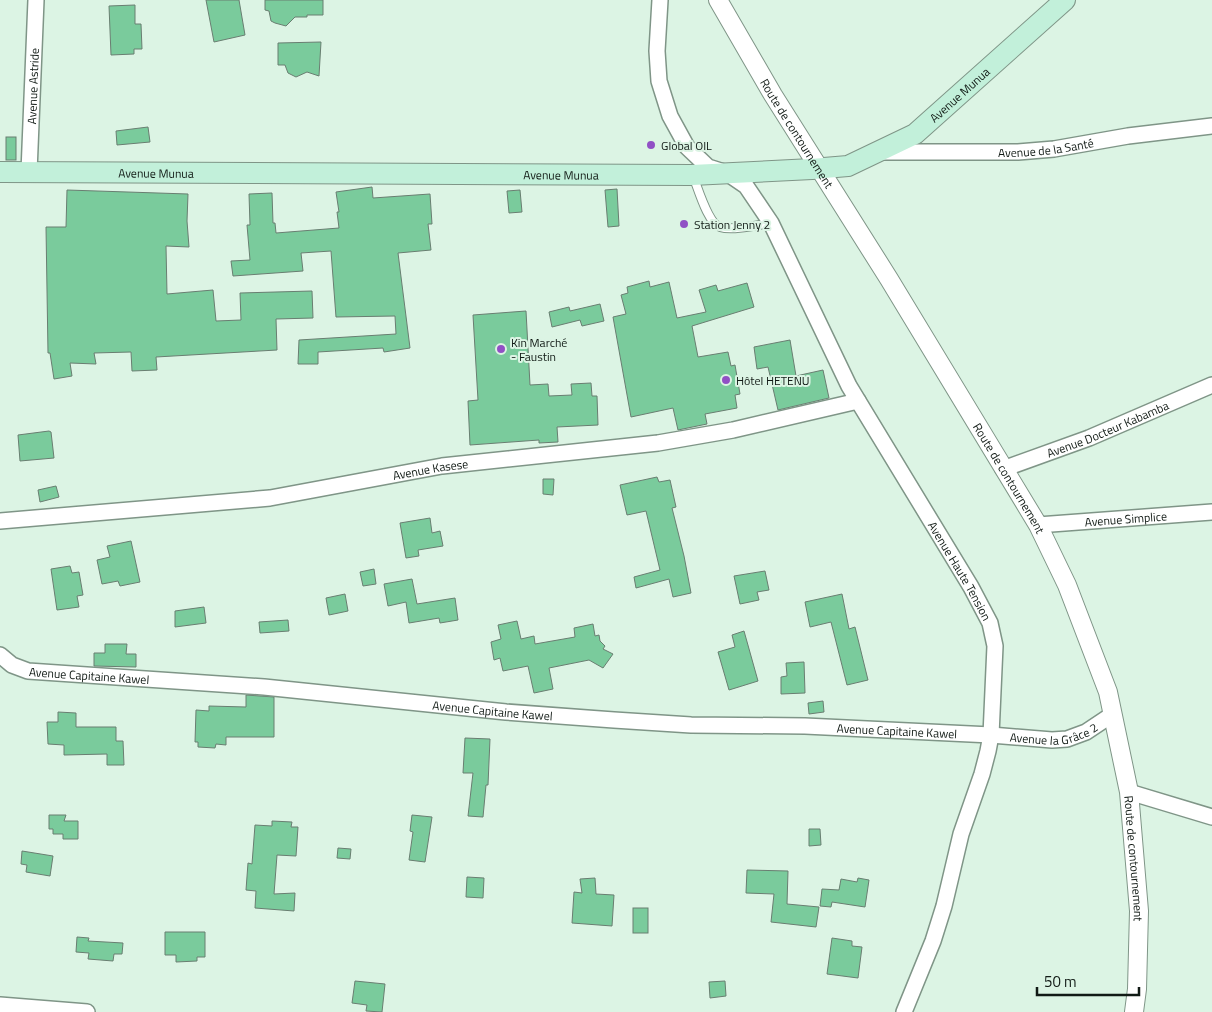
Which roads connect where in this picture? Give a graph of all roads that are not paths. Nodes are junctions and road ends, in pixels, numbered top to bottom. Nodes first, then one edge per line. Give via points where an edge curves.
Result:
1 (36, 0) edge
2 (660, 0) edge
3 (718, 0) edge
4 (1065, 0) edge
5 (1212, 126) edge
6 (879, 152) junction
7 (820, 168) junction
8 (0, 172) edge
9 (29, 172) junction
10 (726, 174) junction
11 (692, 175) junction
12 (771, 223) junction
13 (1212, 386) edge
14 (858, 401) junction
15 (1004, 470) junction
16 (1212, 512) edge
17 (0, 521) edge
18 (1038, 526) junction
19 (0, 655) edge
20 (1113, 714) junction
21 (991, 735) junction
22 (1129, 792) junction
23 (1212, 817) edge
24 (0, 1005) edge
25 (87, 1012) edge
26 (904, 1012) edge
27 (1134, 1012) edge

1 - 9 street, Avenue Astride
2 - 10 street, Avenue Haute Tension via 659,82 670,116 687,147 708,167
3 - 7 street, Route de contournement
4 - 6 main road, Avenue Munua via 915,134
5 - 6 street, Avenue de la Santé via 1018,152
6 - 7 main road, Avenue Munua via 848,166
7 - 10 main road, Avenue Munua
7 - 15 street, Route de contournement
8 - 9 main road, Avenue Munua
9 - 11 main road, Avenue Munua
10 - 11 main road, Avenue Munua
10 - 12 street, Avenue Haute Tension via 746,186
11 - 12 lane via 712,221 719,227
12 - 14 street, Avenue Haute Tension
13 - 15 street, Avenue Docteur Kabamba
14 - 17 street, Avenue Kasese via 733,430 658,443 442,466 270,498
14 - 21 street, Avenue Haute Tension via 990,623 995,646
15 - 18 street, Route de contournement
16 - 18 street, Avenue Simplice
18 - 20 street, Route de contournement via 1081,618
19 - 21 street, Avenue Capitaine Kawel via 12,665 28,671 264,687 506,712 691,725 805,726
20 - 21 street, Avenue la Grâce 2 via 1086,732 1067,739
20 - 22 street, Route de contournement
21 - 26 street, Avenue Haute Tension via 944,906
22 - 23 street
22 - 27 street, Route de contournement via 1138,911
24 - 25 street

